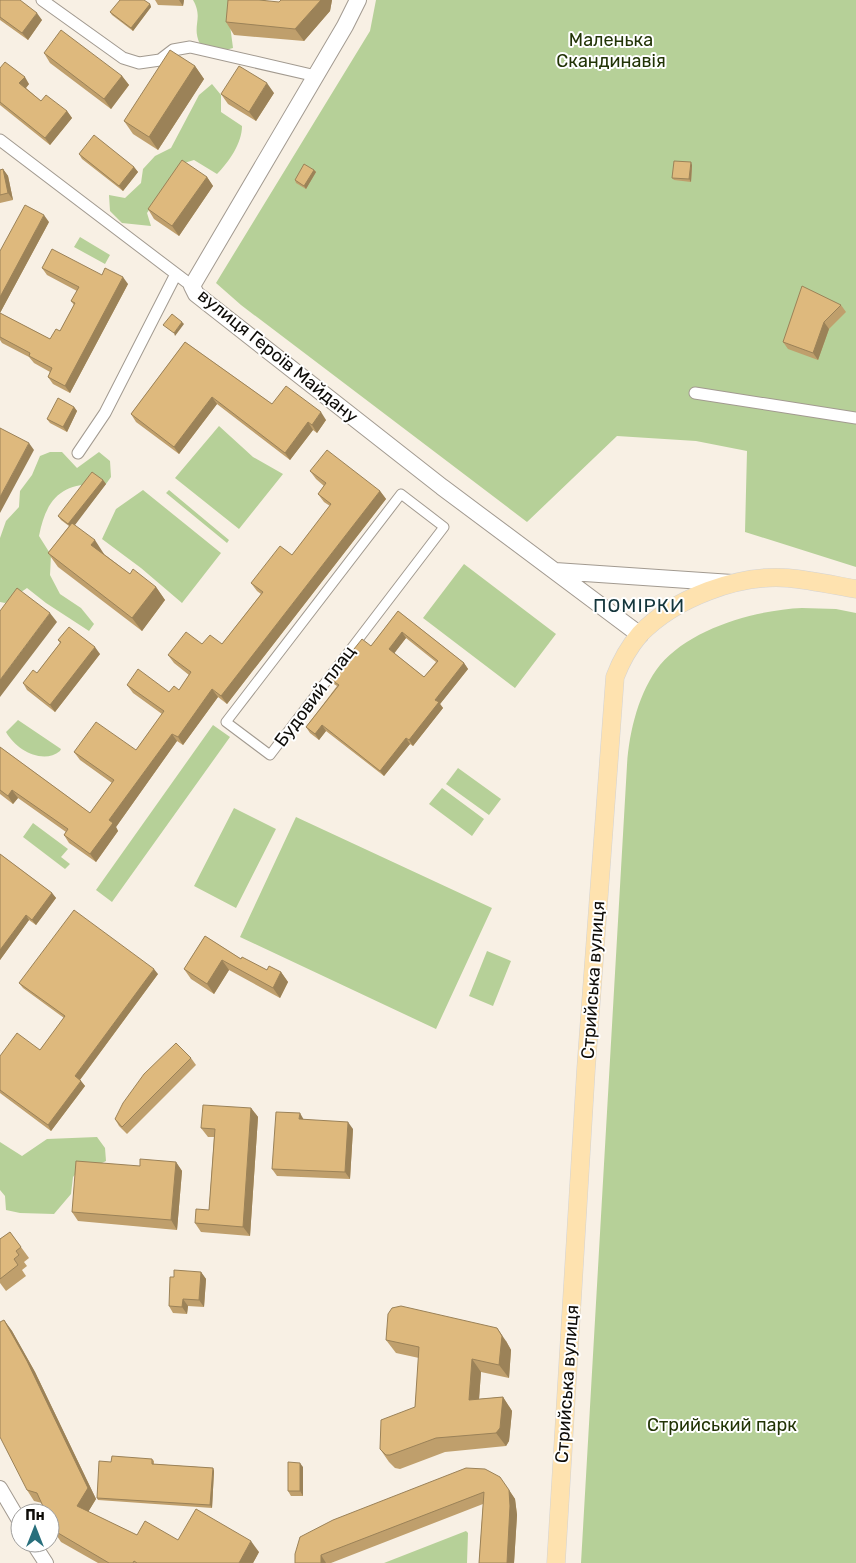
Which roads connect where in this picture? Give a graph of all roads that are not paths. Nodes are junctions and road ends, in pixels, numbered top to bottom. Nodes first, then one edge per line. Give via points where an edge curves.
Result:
1 (42, 0) edge
2 (358, 0) edge
3 (316, 76) junction
4 (0, 140) edge
5 (176, 274) junction
6 (192, 286) junction
7 (695, 393) dead end
8 (856, 418) edge
9 (78, 453) dead end
10 (401, 494) joint
11 (555, 571) junction
12 (735, 583) junction
13 (856, 589) edge
14 (640, 635) junction
15 (0, 1488) edge
16 (10, 1505) edge
17 (556, 1563) edge

1 - 3 street via 123,58 139,63 160,60 173,50 190,47
2 - 3 main road, вулиця Героїв Майдану
3 - 6 main road, вулиця Героїв Майдану
4 - 5 street
5 - 6 street
5 - 9 street via 105,413
6 - 11 main road, вулиця Героїв Майдану via 196,294 342,409
7 - 8 street
10 - 10 street, Будовий плац via 444,527 270,755 226,722
11 - 12 main road
11 - 14 main road, вулиця Героїв Майдану
12 - 13 main road, Стрийська вулиця via 787,578
12 - 14 main road, Стрийська вулиця via 686,602 661,616
14 - 17 main road, Стрийська вулиця via 622,659 612,693
15 - 16 street

